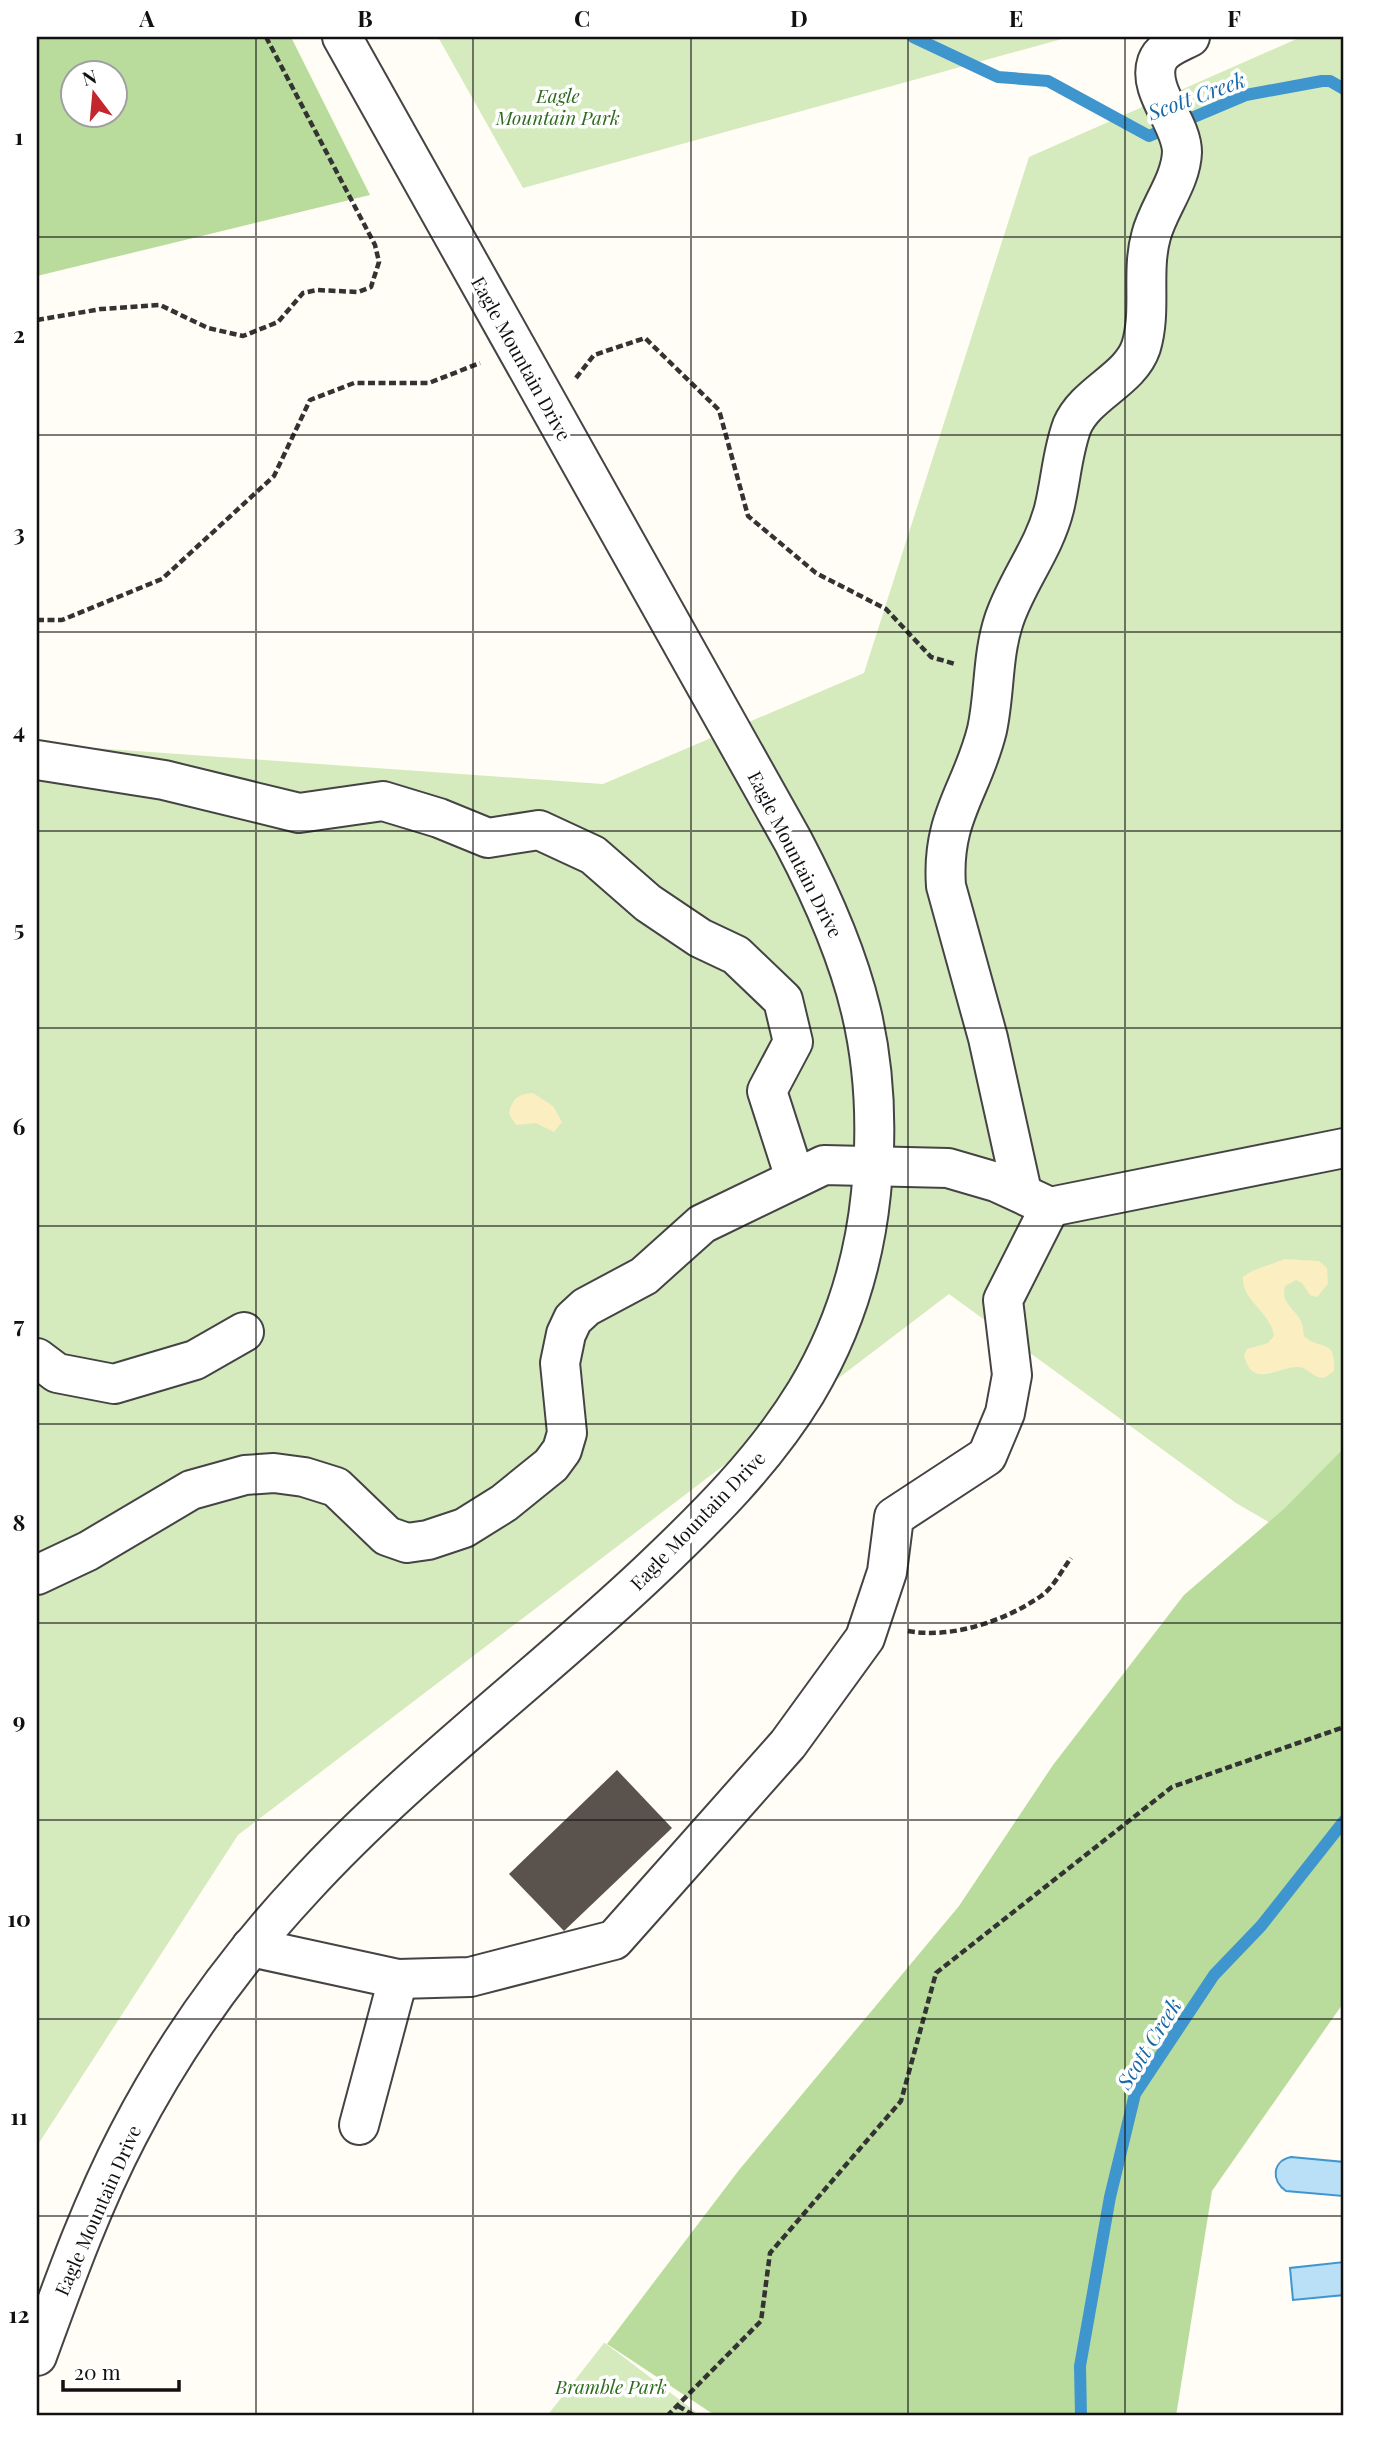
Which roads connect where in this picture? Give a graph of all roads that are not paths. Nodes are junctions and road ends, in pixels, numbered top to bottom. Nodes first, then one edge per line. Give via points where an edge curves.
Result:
1 (342, 37) edge
2 (1190, 37) edge
3 (37, 760) edge
4 (1344, 1148) edge
5 (874, 1164) junction
6 (795, 1178) junction
7 (1036, 1200) junction
8 (244, 1332) dead end
9 (37, 1358) edge
10 (37, 1574) edge
11 (251, 1947) junction
12 (398, 1979) junction
13 (359, 2125) dead end
14 (37, 2356) edge

1 - 5 street, Eagle Mountain Drive via 793,841 832,919 856,986 870,1047
2 - 7 street via 1166,50 1155,75 1182,150 1178,173 1151,234 1140,351 1073,423 1054,510 1005,618 987,727 949,830 944,860 946,886
3 - 6 street via 164,780 299,813 383,801 488,838 539,830 593,855 648,903 700,938 736,955 783,1000 793,1042 767,1091
4 - 7 street
5 - 6 street via 824,1165
5 - 7 street via 948,1168
5 - 11 street, Eagle Mountain Drive via 866,1234 841,1321 811,1384 770,1443 685,1538 345,1846
6 - 10 street via 702,1224 643,1276 573,1319 560,1363 567,1433 562,1450 551,1465 504,1503 464,1528 407,1543 387,1536 335,1487 274,1473 245,1475 191,1490 88,1551
7 - 12 street via 1003,1300 1012,1375 1005,1413 986,1456 894,1517 887,1572 865,1638 788,1744 614,1940 470,1978
8 - 9 street via 195,1360 114,1384 57,1373
11 - 12 street
11 - 14 street, Eagle Mountain Drive via 183,2042 128,2135 68,2271
12 - 13 street

